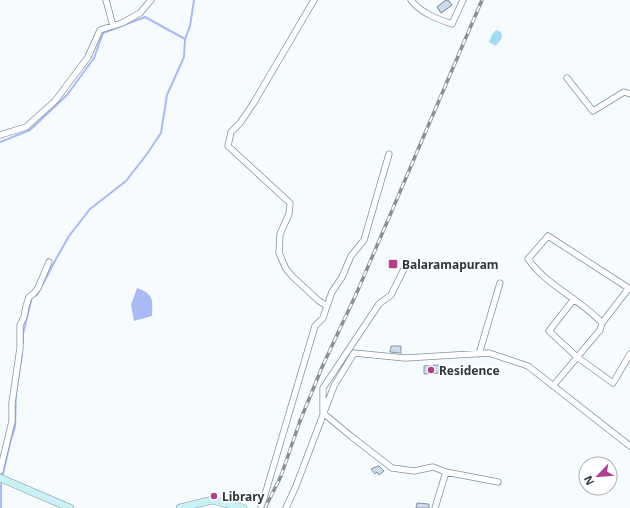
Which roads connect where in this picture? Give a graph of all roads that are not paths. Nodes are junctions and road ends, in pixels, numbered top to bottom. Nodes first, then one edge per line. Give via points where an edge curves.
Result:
1 (106, 0) edge
2 (151, 0) edge
3 (314, 0) edge
4 (411, 0) edge
5 (463, 0) edge
6 (113, 26) junction
7 (567, 78) dead end
8 (630, 94) edge
9 (0, 135) edge
10 (389, 154) dead end
11 (49, 262) dead end
12 (405, 267) dead end
13 (500, 283) dead end
14 (629, 288) edge
15 (574, 299) junction
16 (327, 306) junction
17 (602, 323) junction
18 (479, 354) junction
19 (630, 354) edge
20 (577, 357) junction
21 (553, 386) junction
22 (323, 413) junction
23 (630, 446) edge
24 (0, 471) edge
25 (446, 472) junction
26 (0, 478) edge
27 (498, 482) dead end
28 (70, 508) edge
29 (180, 508) edge
30 (244, 508) edge
31 (261, 508) edge
32 (286, 508) edge
33 (435, 508) edge

1 - 6 street
2 - 6 street via 140,13
3 - 16 street via 253,104 231,132 228,146 290,203 289,214 280,234 279,253 293,277
4 - 5 street via 415,6 430,16 452,24
6 - 9 street via 100,30 88,57 55,101 26,127
7 - 8 street via 593,111 624,92
10 - 16 street via 364,240 351,256
11 - 24 street via 38,288 29,296 20,325 12,421
12 - 22 street via 391,295 374,310 323,388
13 - 18 street
14 - 15 street via 548,236 528,259 536,270
14 - 17 street
15 - 17 street
15 - 20 street via 549,331
16 - 31 street via 323,318 315,326
17 - 20 street via 600,330
18 - 21 street via 490,353 528,366
18 - 22 street via 405,358 354,353 334,386
19 - 20 street via 613,383
20 - 21 street
21 - 23 street
22 - 25 street via 392,468 414,471 433,466
22 - 32 street
25 - 27 street
25 - 33 street
26 - 28 main road
29 - 30 main road via 212,500

